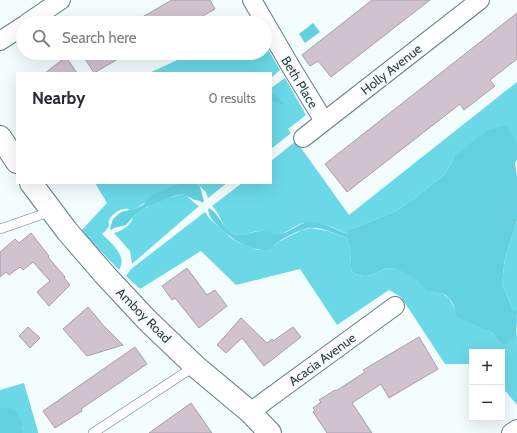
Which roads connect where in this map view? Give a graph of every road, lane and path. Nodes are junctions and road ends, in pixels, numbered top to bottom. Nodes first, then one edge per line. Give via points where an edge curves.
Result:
1 (61, 0) edge
2 (252, 0) edge
3 (480, 0) edge
4 (37, 16) edge
5 (261, 16) edge
6 (16, 31) edge
7 (272, 34) edge
8 (0, 41) edge
9 (324, 121) junction
10 (303, 138) dead end
11 (32, 184) edge
12 (52, 211) junction
13 (0, 229) edge
14 (395, 306) dead end
15 (195, 366) junction
16 (259, 426) edge
17 (517, 429) edge
18 (93, 433) edge
19 (511, 433) edge

1 - 4 street
2 - 5 street, Beth Place
3 - 9 street, Holly Avenue
6 - 8 street
7 - 9 street, Beth Place
9 - 10 street, Holly Avenue
11 - 12 main road, Amboy Road
12 - 13 lane
12 - 15 main road, Amboy Road via 105,275
14 - 16 street, Acacia Avenue
15 - 16 main road, Amboy Road
15 - 18 lane
17 - 19 street

